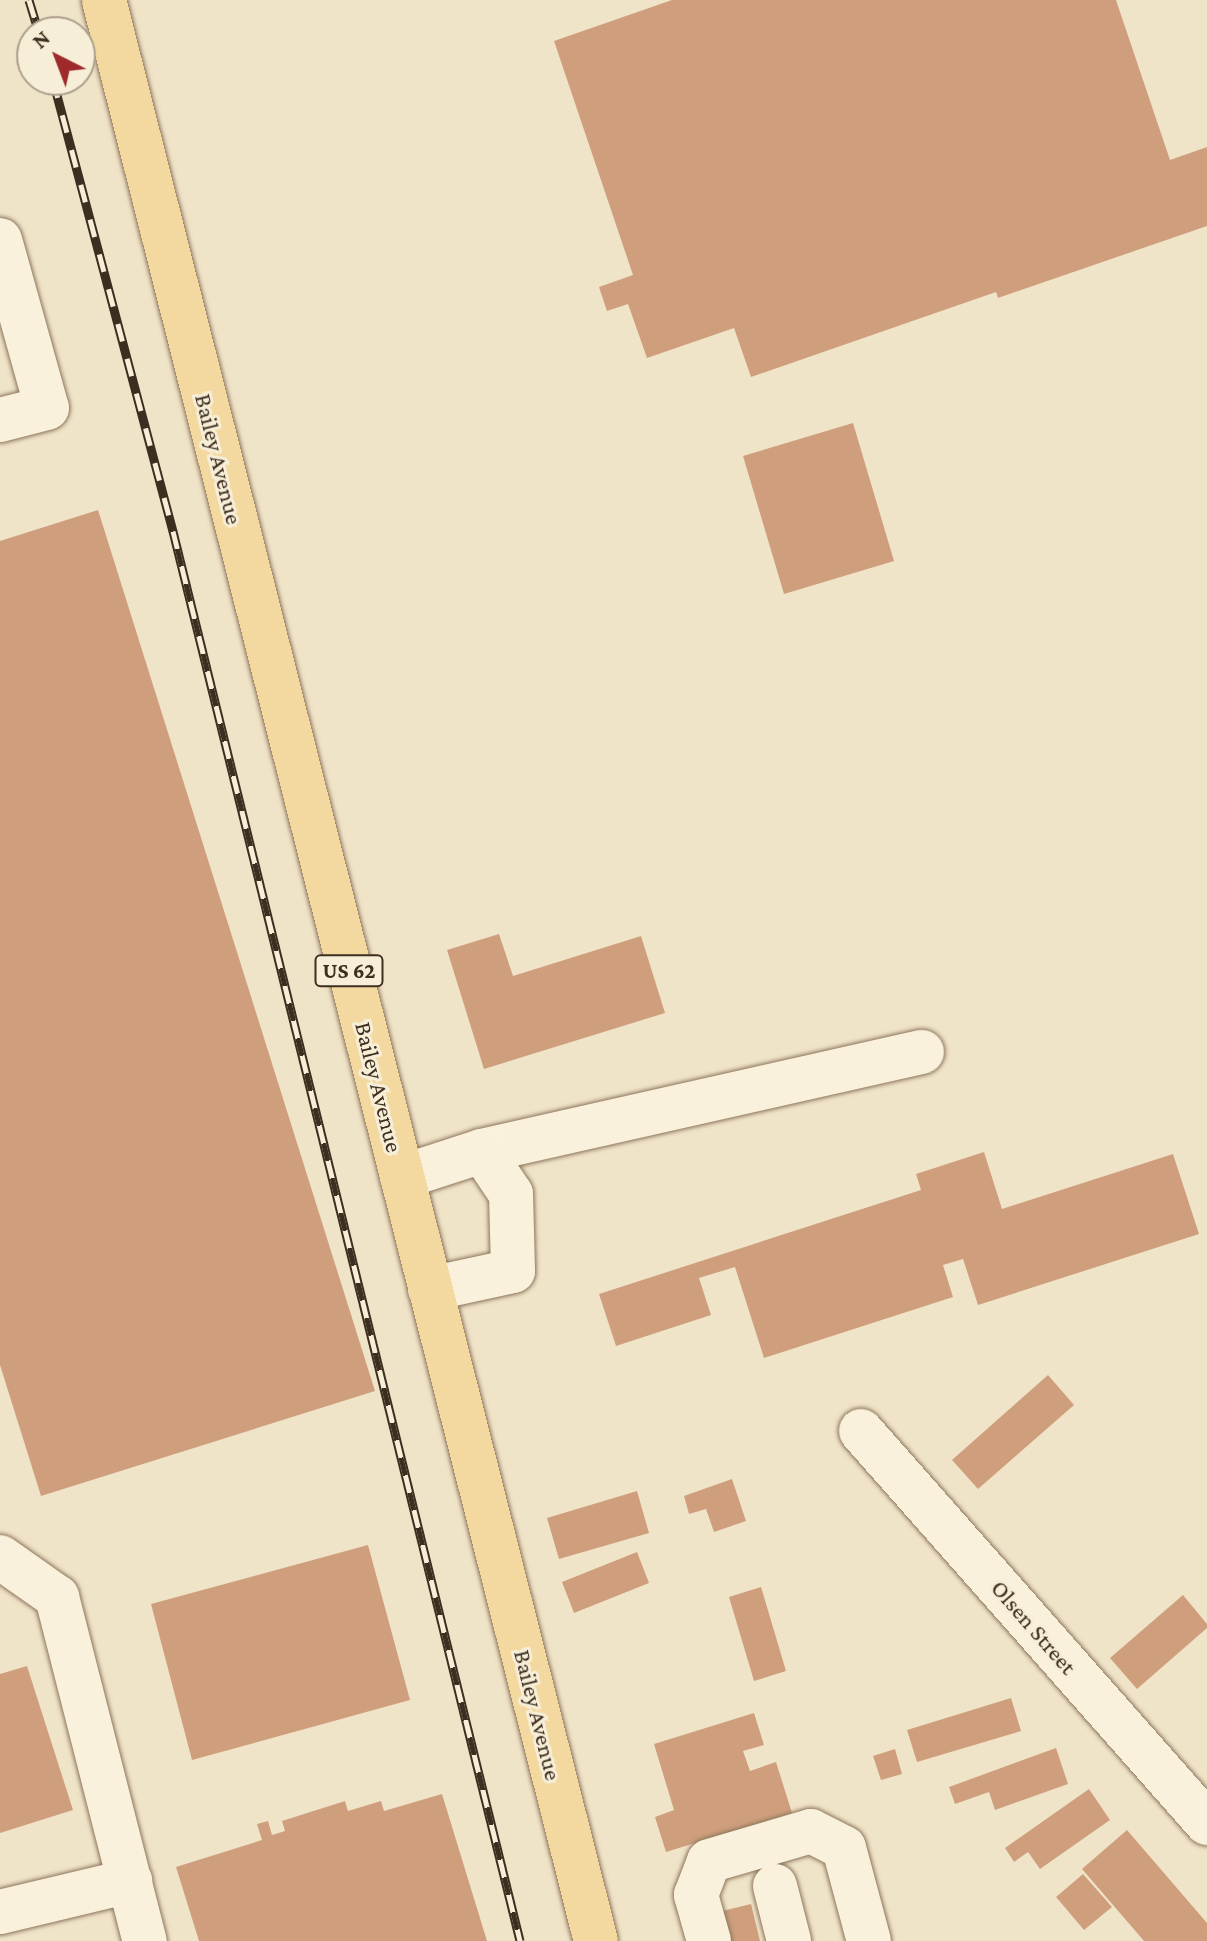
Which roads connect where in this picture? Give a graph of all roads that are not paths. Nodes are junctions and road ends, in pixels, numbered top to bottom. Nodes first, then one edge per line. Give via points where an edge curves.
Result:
1 (104, 0) edge
2 (0, 240) edge
3 (0, 420) edge
4 (922, 1052) dead end
5 (482, 1151) junction
6 (402, 1177) junction
7 (430, 1289) junction
8 (861, 1431) dead end
9 (0, 1557) edge
10 (1207, 1823) edge
11 (130, 1881) junction
12 (775, 1886) dead end
13 (0, 1912) edge
14 (145, 1941) edge
15 (596, 1941) edge
16 (709, 1941) edge
17 (789, 1941) edge
18 (869, 1941) edge

1 - 6 main road, Bailey Avenue / US 62
2 - 3 street via 47,408
4 - 5 street
5 - 6 street
5 - 7 street via 511,1194 513,1271
6 - 7 main road, Bailey Avenue / US 62
7 - 15 main road, Bailey Avenue / US 62
8 - 10 street, Olsen Street
9 - 11 street via 57,1597
11 - 13 street
11 - 14 street
12 - 17 street
16 - 18 street via 696,1895 709,1861 811,1831 844,1848

